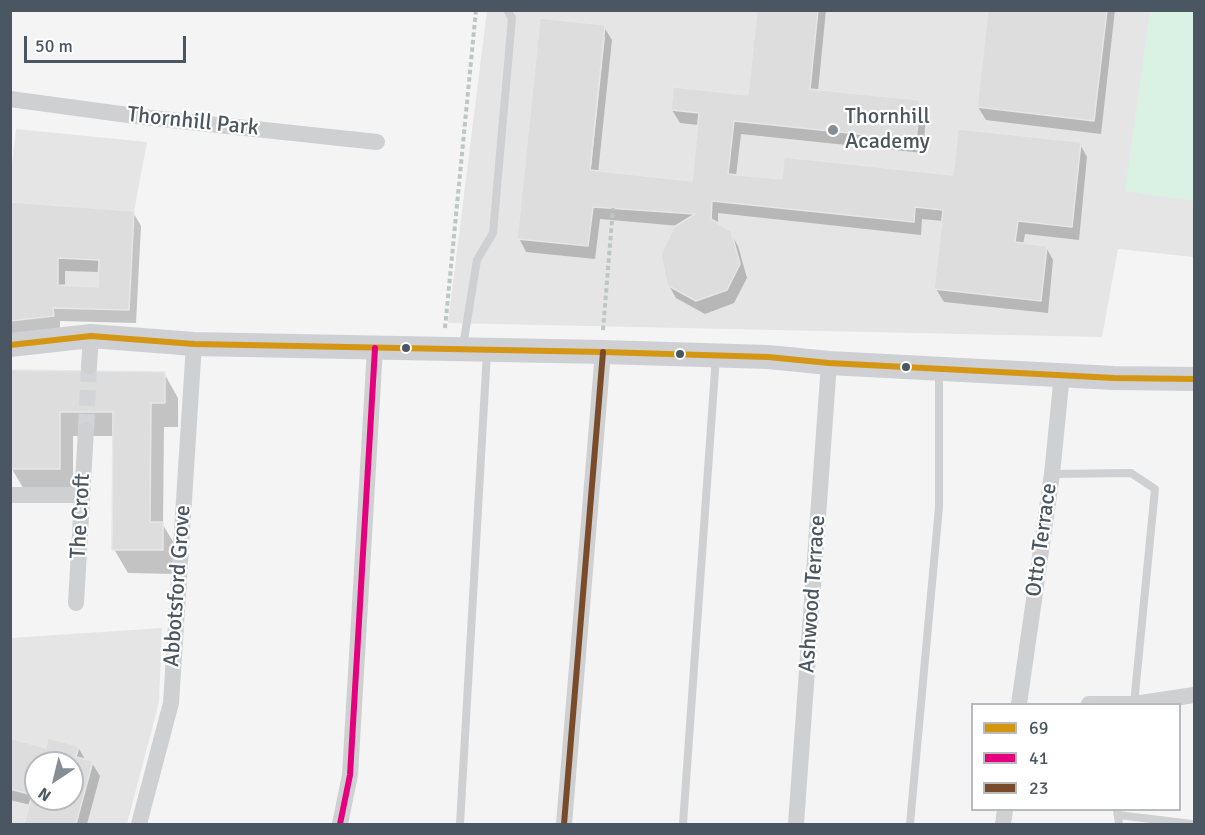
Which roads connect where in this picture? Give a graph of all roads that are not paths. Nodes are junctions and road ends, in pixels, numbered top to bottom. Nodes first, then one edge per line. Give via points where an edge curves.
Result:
1 (507, 10) edge
2 (10, 99) edge
3 (377, 142) dead end
4 (91, 336) junction
5 (194, 344) junction
6 (10, 345) edge
7 (375, 348) junction
8 (452, 349) junction
9 (487, 350) junction
10 (603, 352) junction
11 (716, 356) junction
12 (829, 363) junction
13 (89, 366) tunnel mouth
14 (939, 368) junction
15 (1062, 374) junction
16 (1194, 379) edge
17 (86, 430) tunnel mouth
18 (1052, 474) junction
19 (10, 495) edge
20 (82, 495) junction
21 (76, 603) dead end
22 (1194, 695) edge
23 (1019, 703) edge
24 (1134, 703) edge
25 (1141, 703) edge
26 (1118, 816) edge
27 (139, 825) edge
28 (340, 825) edge
29 (460, 825) edge
30 (564, 825) edge
31 (683, 825) edge
32 (796, 825) edge
33 (910, 825) edge
34 (1192, 825) edge

1 - 8 lane via 512,18 493,233 477,260
2 - 3 street, Thornhill Park
4 - 5 street
4 - 6 street
4 - 13 street
5 - 7 street
5 - 27 street, Abbotsford Grove via 171,703
7 - 8 street
7 - 28 street via 350,775
8 - 9 street
9 - 10 street
9 - 29 lane
10 - 11 street
10 - 30 street
11 - 12 street
11 - 31 lane
12 - 14 street
12 - 32 street, Ashwood Terrace
14 - 15 street
14 - 33 lane via 939,507
15 - 16 street
15 - 18 street, Otto Terrace
17 - 20 street, The Croft
18 - 23 street, Otto Terrace
18 - 24 lane via 1131,473 1155,489
19 - 20 street
20 - 21 street, The Croft
22 - 25 street
26 - 34 lane

